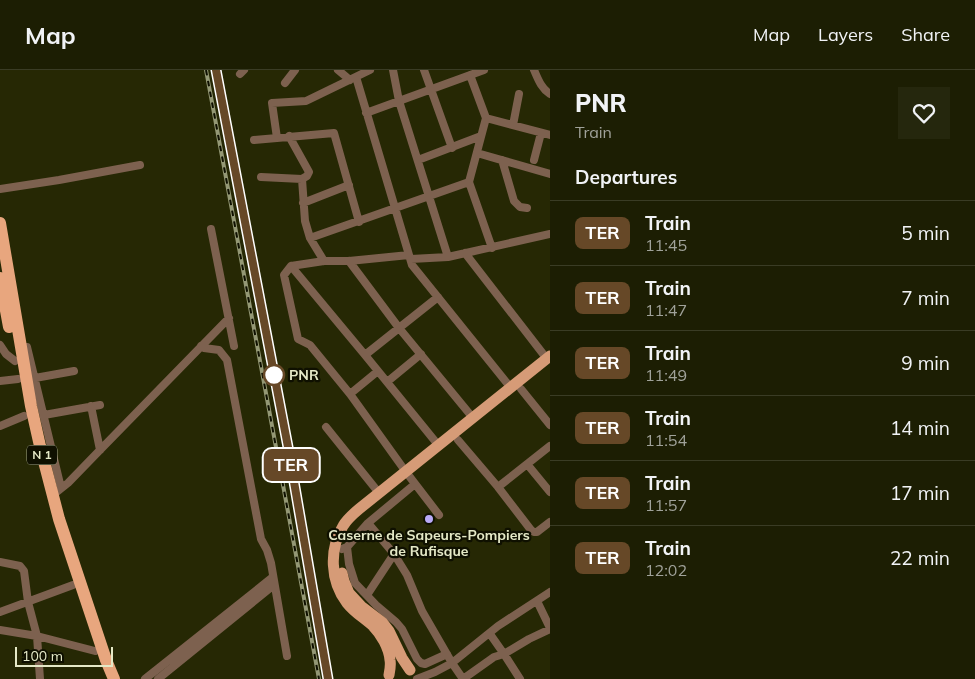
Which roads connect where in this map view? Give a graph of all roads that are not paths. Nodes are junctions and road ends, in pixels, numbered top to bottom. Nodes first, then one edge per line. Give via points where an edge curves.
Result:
1 (295, 70) edge
2 (338, 70) edge
3 (370, 70) edge
4 (393, 70) edge
5 (424, 70) edge
6 (484, 70) edge
7 (534, 70) edge
8 (470, 75) junction
9 (353, 78) junction
10 (285, 83) dead end
11 (431, 89) junction
12 (520, 94) dead end
13 (550, 94) edge
14 (399, 101) junction
15 (366, 113) junction
16 (486, 118) junction
17 (513, 125) junction
18 (541, 132) junction
19 (550, 135) edge
20 (289, 136) junction
21 (481, 136) junction
22 (277, 138) junction
23 (254, 140) dead end
24 (452, 148) junction
25 (477, 154) junction
26 (418, 160) junction
27 (502, 160) junction
28 (534, 160) dead end
29 (140, 165) dead end
30 (550, 174) edge
31 (261, 177) dead end
32 (302, 178) junction
33 (469, 182) junction
34 (348, 185) junction
35 (0, 189) edge
36 (430, 196) junction
37 (303, 202) junction
38 (395, 208) junction
39 (527, 208) dead end
40 (359, 222) junction
41 (0, 224) edge
42 (211, 229) dead end
43 (550, 234) edge
44 (310, 238) junction
45 (492, 248) junction
46 (465, 253) junction
47 (410, 257) junction
48 (448, 257) junction
49 (324, 261) junction
50 (349, 261) junction
51 (291, 266) junction
52 (0, 278) edge
53 (438, 297) junction
54 (229, 318) junction
55 (399, 328) junction
56 (0, 345) edge
57 (202, 346) junction
58 (234, 346) dead end
59 (27, 347) dead end
60 (421, 354) junction
61 (365, 355) junction
62 (7, 357) edge
63 (549, 360) edge
64 (74, 371) dead end
65 (378, 371) junction
66 (35, 378) junction
67 (18, 379) junction
68 (0, 381) edge
69 (387, 382) junction
70 (516, 389) junction
71 (350, 394) junction
72 (100, 405) dead end
73 (91, 406) junction
74 (44, 415) junction
75 (24, 416) junction
76 (473, 418) junction
77 (550, 425) edge
78 (0, 426) edge
79 (326, 427) dead end
80 (458, 440) junction
81 (439, 446) junction
82 (550, 446) edge
83 (100, 450) junction
84 (527, 464) junction
85 (411, 478) junction
86 (498, 487) junction
87 (57, 492) junction
88 (550, 492) edge
89 (379, 494) junction
90 (439, 515) dead end
91 (550, 522) edge
92 (368, 523) junction
93 (345, 548) junction
94 (394, 554) junction
95 (0, 562) edge
96 (274, 581) junction
97 (73, 585) junction
98 (550, 592) edge
99 (367, 595) junction
100 (538, 601) junction
101 (28, 602) junction
102 (0, 612) edge
103 (550, 628) edge
104 (0, 630) edge
105 (490, 634) junction
106 (37, 636) junction
107 (95, 650) junction
108 (447, 654) junction
109 (504, 654) junction
110 (287, 656) dead end
111 (452, 663) junction
112 (414, 676) edge
113 (388, 678) edge
114 (40, 679) edge
115 (105, 679) edge
116 (114, 679) edge
117 (145, 679) edge
118 (158, 679) edge
119 (463, 679) edge
120 (520, 679) edge

1 - 10 street
2 - 9 street
3 - 9 street
4 - 14 street
5 - 11 street
6 - 8 street
7 - 13 street via 541,86
8 - 11 street
8 - 16 street
9 - 15 street
9 - 22 street via 306,102 272,103
11 - 14 street
11 - 24 street
12 - 17 street
14 - 15 street
14 - 26 street
15 - 38 street
16 - 17 street
16 - 21 street
17 - 18 street
18 - 19 street
18 - 28 street
20 - 22 street
20 - 32 street via 309,172
20 - 34 street via 334,133
21 - 24 street
21 - 25 street
22 - 23 street
24 - 26 street
25 - 27 street
25 - 33 street
26 - 36 street
27 - 30 street
27 - 39 street via 514,201
29 - 35 street
31 - 32 street
32 - 37 street
33 - 36 street
33 - 45 street
34 - 37 street
34 - 40 street
36 - 38 street
36 - 48 street
37 - 44 street
38 - 40 street
38 - 47 street
40 - 44 street
41 - 87 highway, N 1 via 31,406 40,446
42 - 54 street
43 - 45 street
44 - 49 street
45 - 46 street
46 - 48 street
46 - 63 street
47 - 48 street
47 - 50 street
47 - 53 street via 412,265
49 - 50 street
49 - 51 street
50 - 55 street
51 - 61 street
51 - 71 street via 284,276 298,340 310,345
52 - 62 highway, N 1
53 - 55 street
53 - 70 street
54 - 57 street
54 - 58 street
55 - 60 street
55 - 61 street
56 - 62 street
57 - 83 street
57 - 96 street via 219,350 227,360 262,539
59 - 66 street
60 - 69 street
60 - 76 street
61 - 65 street
62 - 67 highway, N 1
63 - 70 main road
64 - 66 street
65 - 69 street
65 - 71 street
66 - 74 street
67 - 68 street
67 - 75 highway, N 1
69 - 81 street
70 - 76 main road
70 - 77 street
70 - 80 main road
71 - 85 street
72 - 73 street
73 - 74 street
73 - 83 street
74 - 87 street
75 - 78 street
75 - 97 highway, N 1
76 - 81 main road
79 - 89 street
80 - 85 main road
80 - 86 street
81 - 85 main road
82 - 84 street
83 - 87 street
84 - 86 street
84 - 88 street
85 - 89 main road
85 - 90 street
85 - 92 street
85 - 93 main road via 356,521 343,544
86 - 91 street via 531,530 537,532
87 - 116 highway, N 1 via 60,519
89 - 113 main road via 343,526 334,548 333,562 340,594 382,637 391,662
92 - 93 street
92 - 94 street
93 - 99 street via 355,583
93 - 112 main road via 340,555 340,569 350,593 390,631
94 - 99 street
94 - 108 street
95 - 101 street via 23,568
96 - 110 street
96 - 117 street
96 - 118 street
97 - 101 street
97 - 107 highway, N 1
98 - 100 street
99 - 108 street via 402,629 421,663
100 - 103 street
100 - 105 street
101 - 102 street
101 - 106 street
103 - 109 street
104 - 106 street
105 - 109 street
105 - 111 street
106 - 107 street
106 - 114 street
107 - 115 highway, N 1
108 - 111 street
109 - 119 street via 494,657
109 - 120 street
111 - 112 street
111 - 119 street
112 - 113 main road via 406,668 398,668

